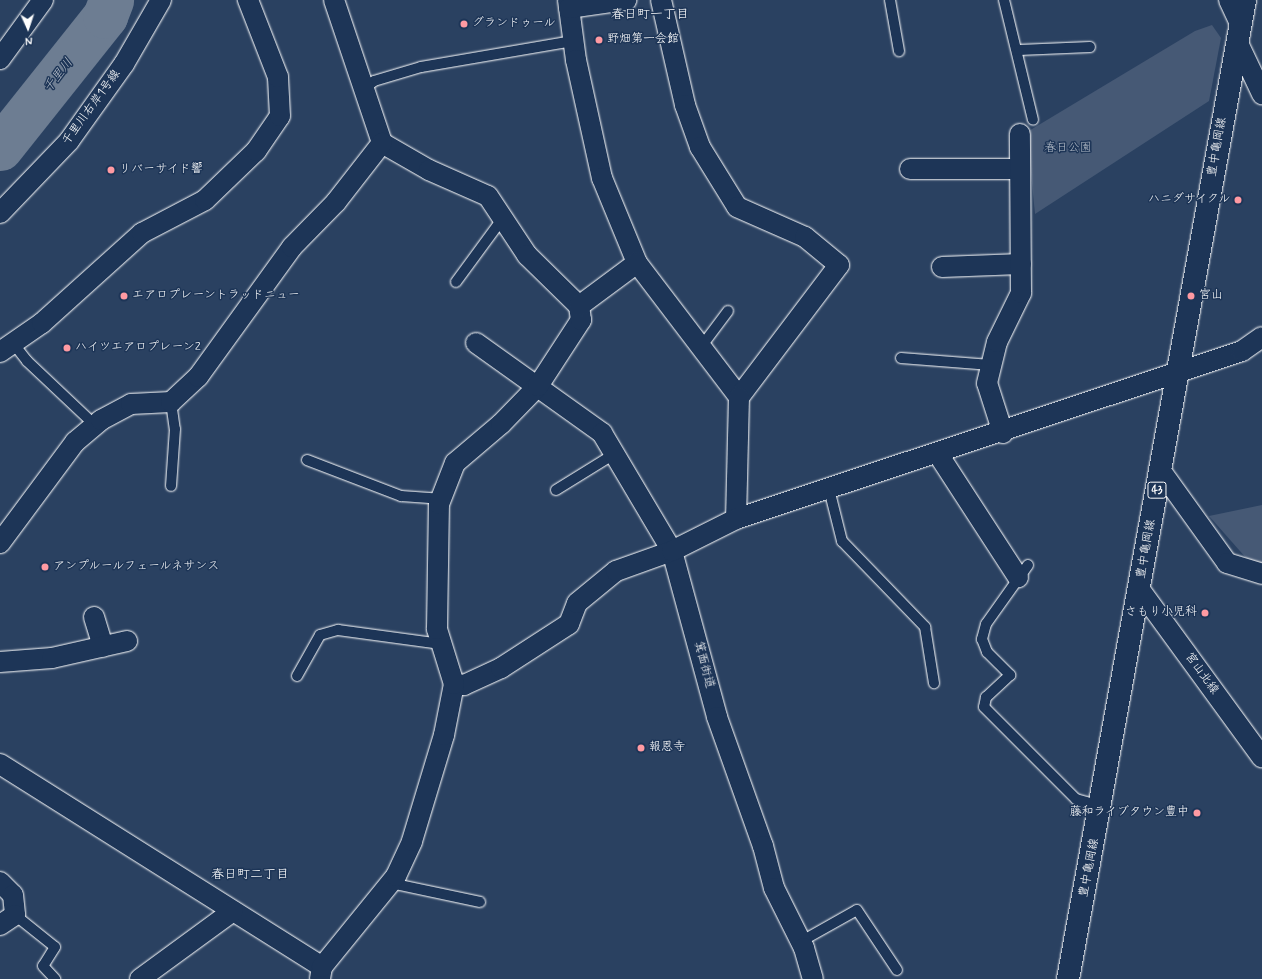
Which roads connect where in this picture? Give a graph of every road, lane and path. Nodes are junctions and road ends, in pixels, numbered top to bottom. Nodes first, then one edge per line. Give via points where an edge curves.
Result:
1 (43, 0) edge
2 (161, 0) edge
3 (248, 0) edge
4 (334, 0) edge
5 (626, 0) edge
6 (661, 0) edge
7 (890, 0) edge
8 (1004, 0) edge
9 (1229, 0) edge
10 (1245, 0) edge
11 (569, 4) edge
12 (1239, 32) junction
13 (573, 41) junction
14 (1090, 47) dead end
15 (1019, 50) junction
16 (899, 51) dead end
17 (0, 59) edge
18 (1255, 65) edge
19 (363, 90) junction
20 (1262, 94) edge
21 (1027, 127) joint
22 (382, 144) junction
23 (910, 169) dead end
24 (1020, 170) junction
25 (3, 207) edge
26 (503, 218) junction
27 (637, 263) junction
28 (1021, 264) junction
29 (942, 267) dead end
30 (456, 282) dead end
31 (579, 306) junction
32 (728, 311) dead end
33 (1262, 337) edge
34 (476, 342) dead end
35 (701, 347) junction
36 (7, 348) edge
37 (902, 358) dead end
38 (991, 365) junction
39 (1177, 372) junction
40 (538, 386) junction
41 (739, 397) junction
42 (171, 402) junction
43 (95, 425) junction
44 (1003, 433) junction
45 (614, 454) junction
46 (938, 454) junction
47 (307, 460) dead end
48 (1161, 471) junction
49 (171, 486) dead end
50 (829, 489) junction
51 (556, 490) dead end
52 (440, 499) junction
53 (736, 519) junction
54 (0, 543) edge
55 (672, 551) junction
56 (1023, 571) joint
57 (1262, 574) edge
58 (1140, 590) junction
59 (94, 617) dead end
60 (127, 641) dead end
61 (441, 644) junction
62 (103, 646) junction
63 (0, 662) edge
64 (297, 676) dead end
65 (934, 683) dead end
66 (454, 684) junction
67 (1262, 757) edge
68 (1, 768) edge
69 (1101, 806) junction
70 (0, 882) edge
71 (390, 883) junction
72 (480, 902) dead end
73 (233, 911) junction
74 (8, 920) edge
75 (800, 942) junction
76 (897, 970) dead end
77 (321, 973) edge
78 (55, 979) edge
79 (140, 979) edge
80 (813, 979) edge
81 (1068, 979) edge

1 - 17 street
2 - 25 street, 千里川右岸1号線 via 124,64 69,141
3 - 36 street via 278,77 280,116 256,151 205,200 142,233 42,323
4 - 19 street
5 - 11 street
6 - 41 street via 685,105 700,147 737,207 805,237 839,265
7 - 16 lane
8 - 15 lane
9 - 12 street
10 - 12 main road, 豊中亀岡線 / 43
11 - 13 street
12 - 18 street
12 - 39 main road, 豊中亀岡線 / 43
13 - 19 lane via 421,67 374,81
13 - 27 street via 602,178
14 - 15 lane
15 - 21 lane
18 - 20 street
19 - 22 street
21 - 24 street
22 - 26 street via 429,170 488,196
22 - 42 street via 336,202 292,247 198,377
23 - 24 street
24 - 28 street
26 - 30 lane
26 - 31 street via 527,255
27 - 31 street
27 - 35 street
28 - 29 street
28 - 38 street via 1021,293 997,342
31 - 40 street via 581,320
32 - 35 lane
33 - 39 street via 1242,350
34 - 40 street, 箕面街道
35 - 41 street
36 - 43 lane via 27,362
37 - 38 lane
38 - 44 street via 987,383
39 - 44 street
39 - 48 main road, 豊中亀岡線 / 43
40 - 45 street, 箕面街道 via 602,433
40 - 52 street via 501,424 455,463
41 - 53 street
42 - 43 street via 131,404
42 - 49 lane via 175,429
43 - 54 street via 75,442
44 - 46 street
45 - 51 lane
45 - 55 street, 箕面街道
46 - 50 street
46 - 56 street
47 - 52 lane via 401,496
48 - 57 street via 1227,563
48 - 58 main road, 豊中亀岡線 / 43
50 - 53 street
50 - 65 lane via 842,541 924,627
52 - 61 street via 436,629
53 - 55 street
55 - 66 street via 616,571 578,603 569,624 501,668 464,684
55 - 75 street, 箕面街道 via 717,717 763,846 774,888
56 - 69 lane via 986,624 982,638 987,652 1010,675 986,697 984,707 1076,799
58 - 67 street, 宮山北線
58 - 69 main road, 豊中亀岡線 / 43
59 - 62 street
60 - 62 street
61 - 64 lane via 338,630 320,635
61 - 66 street
62 - 63 street via 52,658
66 - 71 street via 444,735 412,841
68 - 73 street
69 - 81 main road, 豊中亀岡線 / 43
70 - 74 street via 13,895
71 - 72 lane
71 - 77 street
73 - 77 street
73 - 79 street
74 - 78 lane via 54,947 43,966
75 - 76 lane via 857,910
75 - 80 street, 箕面街道

